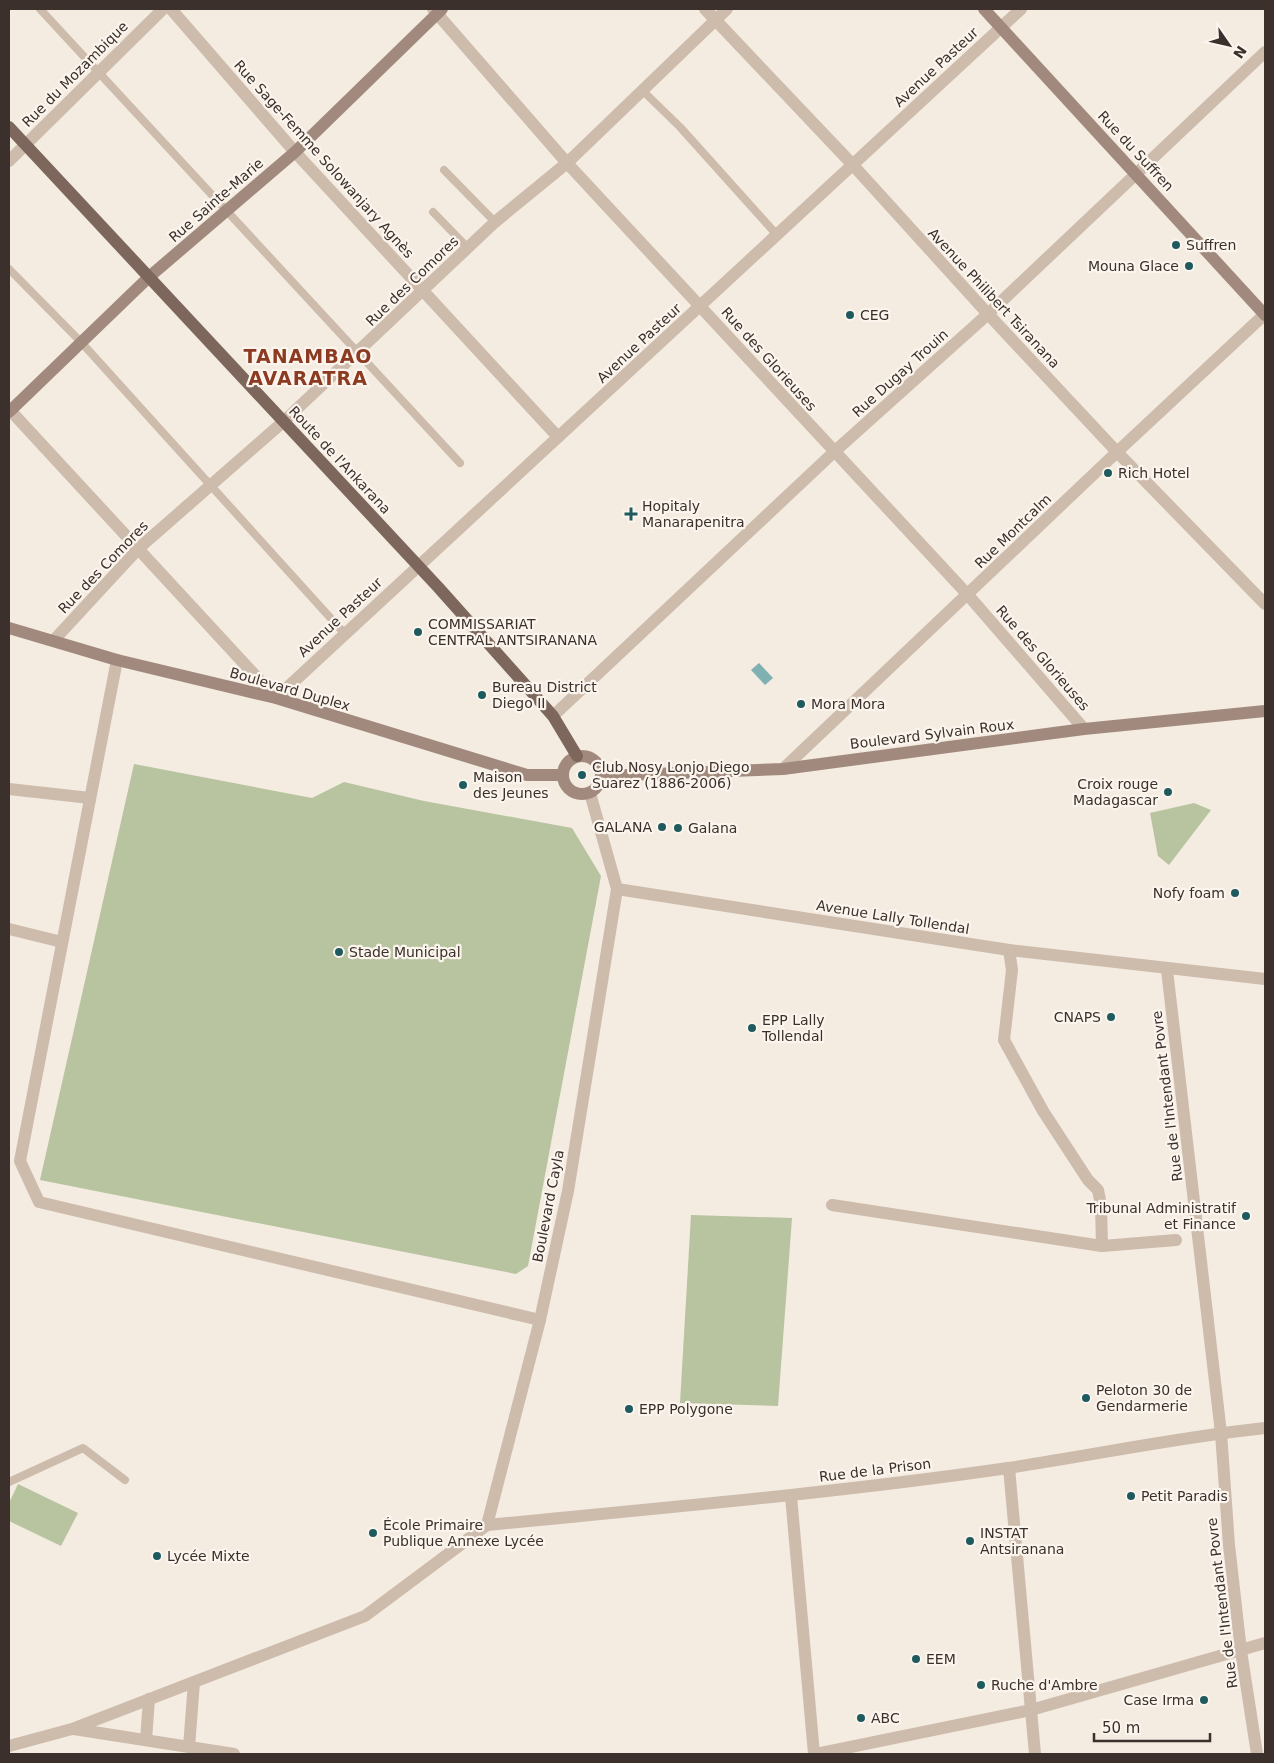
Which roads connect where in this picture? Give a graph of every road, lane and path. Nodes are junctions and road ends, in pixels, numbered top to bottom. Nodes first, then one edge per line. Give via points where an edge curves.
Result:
1 (40, 9) edge
2 (162, 9) edge
3 (171, 9) edge
4 (705, 9) edge
5 (727, 9) edge
6 (984, 9) edge
7 (1021, 9) edge
8 (437, 10) edge
9 (715, 20) junction
10 (1001, 28) junction
11 (1265, 52) edge
12 (99, 71) junction
13 (643, 91) junction
14 (9, 126) edge
15 (25, 146) junction
16 (295, 152) junction
17 (9, 161) edge
18 (567, 163) junction
19 (852, 164) junction
20 (444, 170) dead end
21 (1137, 174) junction
22 (226, 212) junction
23 (433, 212) dead end
24 (494, 222) junction
25 (777, 234) junction
26 (468, 248) junction
27 (9, 269) edge
28 (149, 277) junction
29 (423, 292) junction
30 (701, 306) junction
31 (988, 314) junction
32 (1265, 315) edge
33 (81, 342) junction
34 (358, 353) junction
35 (9, 410) edge
36 (283, 422) junction
37 (558, 437) junction
38 (834, 452) junction
39 (1117, 452) junction
40 (460, 462) dead end
41 (211, 485) junction
42 (139, 548) junction
43 (418, 565) junction
44 (968, 595) junction
45 (1265, 604) edge
46 (9, 628) edge
47 (344, 634) junction
48 (54, 640) junction
49 (117, 660) junction
50 (276, 698) junction
51 (1265, 712) edge
52 (554, 716) junction
53 (1084, 729) junction
54 (577, 756) junction
55 (783, 769) junction
56 (562, 775) junction
57 (601, 776) junction
58 (9, 789) edge
59 (590, 793) junction
60 (90, 798) junction
61 (617, 889) junction
62 (9, 929) edge
63 (62, 942) junction
64 (1009, 950) junction
65 (1168, 970) junction
66 (1265, 979) edge
67 (832, 1204) dead end
68 (1176, 1240) dead end
69 (1102, 1246) junction
70 (540, 1320) junction
71 (1265, 1428) edge
72 (1221, 1432) junction
73 (1009, 1468) junction
74 (125, 1480) dead end
75 (9, 1482) edge
76 (791, 1496) junction
77 (487, 1525) junction
78 (1265, 1643) edge
79 (1241, 1651) junction
80 (194, 1682) junction
81 (149, 1699) junction
82 (1031, 1710) junction
83 (72, 1729) junction
84 (146, 1740) junction
85 (9, 1746) edge
86 (189, 1747) junction
87 (234, 1754) edge
88 (815, 1754) edge
89 (1035, 1754) edge
90 (1257, 1754) edge

1 - 12 lane
2 - 12 street, Rue du Mozambique
3 - 16 street, Rue Sage-Femme Solowanjary Agnès
4 - 9 street, Avenue Philibert Tsiranana
5 - 9 street, Rue des Comores
6 - 10 main road, Rue du Suffren
7 - 10 street, Avenue Pasteur
8 - 16 main road, Rue Sainte-Marie
8 - 18 street, Rue des Glorieuses
9 - 13 street, Rue des Comores
9 - 19 street, Avenue Philibert Tsiranana
10 - 19 street, Avenue Pasteur
10 - 21 main road, Rue du Suffren
11 - 21 street, Rue Dugay Trouin
12 - 15 street, Rue du Mozambique
12 - 22 lane
13 - 18 street, Rue des Comores
13 - 25 lane
14 - 15 main road, Route de l'Ankarana
15 - 17 street, Rue du Mozambique
15 - 28 main road, Route de l'Ankarana
16 - 22 main road, Rue Sainte-Marie
16 - 29 street, Rue Sage-Femme Solowanjary Agnès
18 - 24 street, Rue des Comores
18 - 30 street, Rue des Glorieuses
19 - 25 street, Avenue Pasteur
19 - 31 street, Avenue Philibert Tsiranana
20 - 24 lane
21 - 31 street, Rue Dugay Trouin
21 - 32 main road, Rue du Suffren
22 - 28 main road, Rue Sainte-Marie
22 - 34 lane via 283,269
23 - 26 lane
24 - 26 street, Rue des Comores
25 - 30 street, Avenue Pasteur
26 - 29 street, Rue des Comores
27 - 33 lane
28 - 33 main road, Rue Sainte-Marie
28 - 36 main road, Route de l'Ankarana
29 - 34 street, Rue des Comores
29 - 37 street, Rue Sage-Femme Solowanjary Agnès
30 - 37 street, Avenue Pasteur
30 - 38 street, Rue des Glorieuses
31 - 38 street, Rue Dugay Trouin
31 - 39 street, Avenue Philibert Tsiranana
32 - 39 street, Rue Montcalm
33 - 35 main road, Rue Sainte-Marie
33 - 41 lane
34 - 36 street, Rue des Comores
34 - 40 lane
35 - 42 street
36 - 41 street, Rue des Comores
36 - 43 main road, Route de l'Ankarana
37 - 43 street, Avenue Pasteur
38 - 44 street, Rue des Glorieuses
38 - 52 street, Rue Dugay Trouin
39 - 44 street, Rue Montcalm
39 - 45 street, Avenue Philibert Tsiranana
41 - 42 street, Rue des Comores
41 - 47 lane
42 - 48 street, Rue des Comores
42 - 50 street
43 - 47 street, Avenue Pasteur
43 - 52 main road, Route de l'Ankarana
44 - 53 street, Rue des Glorieuses
44 - 55 street, Rue Montcalm
46 - 48 main road, Boulevard Duplex
47 - 50 street, Avenue Pasteur
48 - 49 main road, Boulevard Duplex
49 - 50 main road, Boulevard Duplex
49 - 60 street
50 - 56 main road, Boulevard Duplex via 527,775
51 - 53 main road, Boulevard Sylvain Roux
52 - 54 main road, Route de l'Ankarana
53 - 55 main road, Boulevard Sylvain Roux
54 - 56 main road via 568,762
54 - 57 main road via 595,760
55 - 57 main road, Boulevard Sylvain Roux
56 - 59 main road via 572,792
57 - 59 main road via 599,784
58 - 60 street
59 - 61 street
60 - 63 street
61 - 64 street, Avenue Lally Tollendal
61 - 70 street, Boulevard Cayla via 568,1191
62 - 63 street
63 - 70 street via 20,1161 39,1202
64 - 65 street, Avenue Lally Tollendal
64 - 69 street via 1012,970 1004,1040 1043,1111 1098,1190
65 - 66 street, Avenue Lally Tollendal
65 - 72 street, Rue de l'Intendant Povre
67 - 69 street
68 - 69 street
70 - 77 street, Boulevard Cayla
71 - 72 street, Rue de la Prison
72 - 73 street, Rue de la Prison
72 - 79 street, Rue de l'Intendant Povre
73 - 76 street, Rue de la Prison
73 - 82 street
74 - 75 lane via 83,1448
76 - 77 street, Rue de la Prison
76 - 88 street
77 - 80 street via 365,1616
78 - 79 street
79 - 82 street
79 - 90 street, Rue de l'Intendant Povre
80 - 81 street
80 - 86 street
81 - 83 street
81 - 84 street
82 - 88 street
82 - 89 street
83 - 84 street
83 - 85 street
84 - 86 street
86 - 87 street

